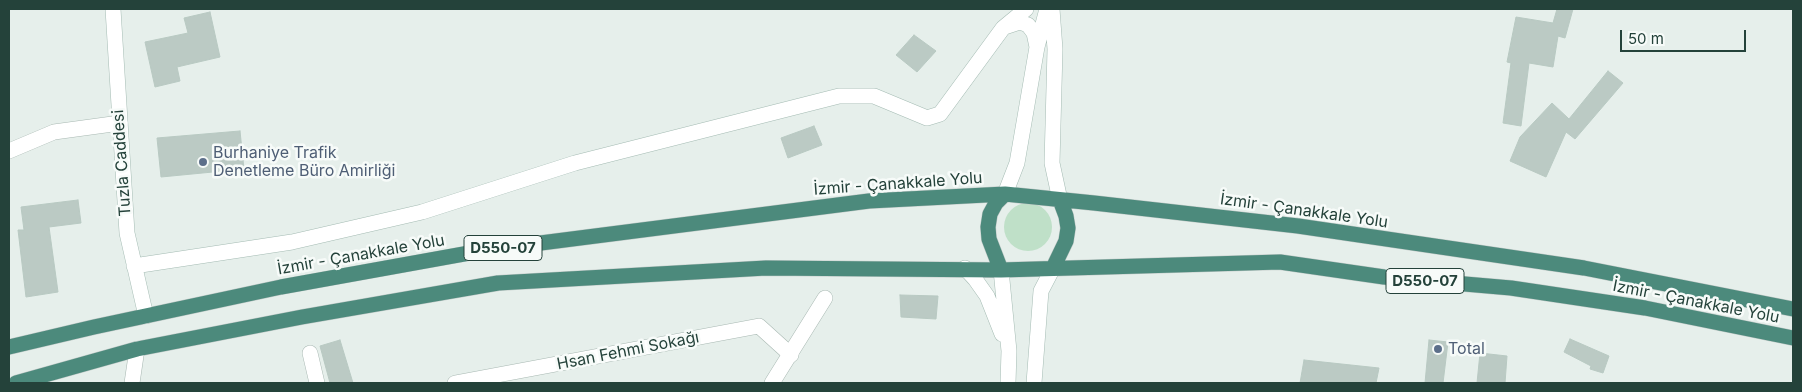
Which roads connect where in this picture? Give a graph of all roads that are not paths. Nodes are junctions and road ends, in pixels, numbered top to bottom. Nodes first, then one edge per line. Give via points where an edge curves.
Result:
1 (113, 9) edge
2 (1026, 9) edge
3 (1047, 9) edge
4 (1052, 9) edge
5 (1003, 28) junction
6 (1037, 47) junction
7 (120, 123) junction
8 (9, 151) edge
9 (1005, 194) junction
10 (1060, 200) junction
11 (134, 266) junction
12 (965, 268) junction
13 (1053, 268) junction
14 (1001, 270) junction
15 (825, 298) dead end
16 (1793, 309) edge
17 (146, 316) junction
18 (1793, 338) edge
19 (9, 347) edge
20 (137, 349) junction
21 (1009, 351) junction
22 (310, 353) dead end
23 (791, 355) junction
24 (16, 383) edge
25 (132, 383) edge
26 (318, 383) edge
27 (455, 383) edge
28 (772, 383) edge
29 (1008, 383) edge
30 (1034, 383) edge

1 - 7 main road, Tuzla Caddesi
2 - 5 main road
3 - 6 main road
4 - 10 main road via 1055,50 1052,163
5 - 6 main road via 1020,22 1028,25 1034,33
5 - 11 main road via 940,114 927,118 874,96 839,96 575,163 422,212 292,242
6 - 9 main road via 1017,163
7 - 8 main road via 54,132
7 - 11 main road, Tuzla Caddesi via 127,233
9 - 10 highway, İzmir - Çanakkale Yolu
9 - 14 highway via 993,209 988,227 989,239
9 - 17 highway, İzmir - Çanakkale Yolu / D550-07 via 869,201 486,250 281,287
10 - 13 highway via 1068,228 1066,241
10 - 16 highway, İzmir - Çanakkale Yolu / D550-07 via 1298,226 1574,267
11 - 17 main road, Tuzla Caddesi
12 - 14 highway, İzmir - Çanakkale Yolu / D550-07
12 - 20 highway, İzmir - Çanakkale Yolu / D550-07 via 766,268 498,283
12 - 21 main road via 987,296
13 - 14 highway, İzmir - Çanakkale Yolu
13 - 18 highway, İzmir - Çanakkale Yolu / D550-07 via 1280,262 1384,277 1511,288 1645,308
13 - 30 main road via 1041,291
14 - 21 main road
15 - 23 main road
17 - 19 highway, İzmir - Çanakkale Yolu / D550-07
20 - 24 highway, İzmir - Çanakkale Yolu / D550-07
20 - 25 main road
21 - 29 main road
22 - 26 main road
23 - 27 main road, Hsan Fehmi Sokağı via 759,326
23 - 28 main road

